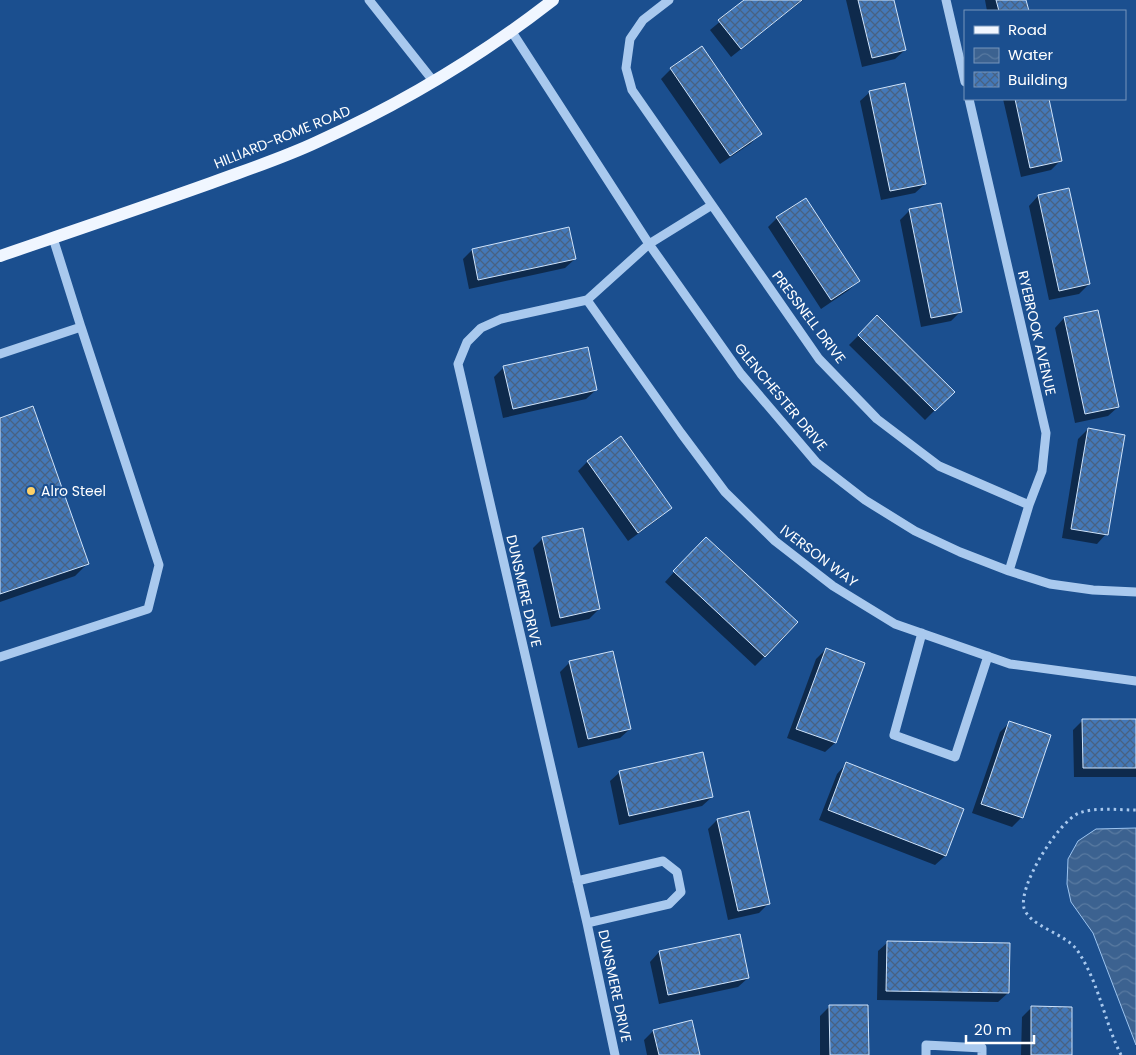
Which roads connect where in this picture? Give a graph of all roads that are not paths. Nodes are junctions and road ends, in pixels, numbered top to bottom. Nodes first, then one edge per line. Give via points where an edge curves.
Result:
1 (368, 0) edge
2 (553, 0) edge
3 (669, 0) edge
4 (946, 0) edge
5 (512, 32) junction
6 (964, 78) edge
7 (434, 82) junction
8 (969, 100) edge
9 (712, 205) junction
10 (53, 238) junction
11 (649, 244) junction
12 (0, 256) edge
13 (587, 300) junction
14 (82, 327) junction
15 (0, 354) edge
16 (1029, 505) junction
17 (1009, 572) junction
18 (1136, 592) edge
19 (922, 633) junction
20 (988, 656) junction
21 (0, 657) edge
22 (1136, 680) edge
23 (577, 881) junction
24 (587, 923) junction
25 (615, 1055) edge
26 (926, 1055) edge
27 (982, 1055) edge

1 - 7 street
2 - 5 main road, HILLIARD-ROME ROAD
3 - 9 street, PRESSNELL DRIVE via 643,20 630,39 626,68 632,90
4 - 6 street
5 - 7 main road, HILLIARD-ROME ROAD
5 - 11 street, GLENCHESTER DRIVE
7 - 10 main road, HILLIARD-ROME ROAD via 315,143
8 - 16 street, RYEBROOK AVENUE via 1046,433 1042,471
9 - 11 street
9 - 16 street, PRESSNELL DRIVE via 819,359 877,419 940,466
10 - 12 main road, HILLIARD-ROME ROAD
10 - 14 street
11 - 13 street, DUNSMERE DRIVE
11 - 17 street, GLENCHESTER DRIVE via 741,374 816,462 865,500 916,530
13 - 19 street, IVERSON WAY via 725,492 762,529 833,586 895,624
13 - 23 street, DUNSMERE DRIVE via 501,319 481,328 467,342 458,364
14 - 15 street
14 - 21 street via 159,564 157,573 148,609
16 - 17 street, RYEBROOK AVENUE
17 - 18 street, GLENCHESTER DRIVE via 1050,584
19 - 20 street, IVERSON WAY
19 - 20 street via 894,735 955,757
20 - 22 street, IVERSON WAY via 1010,664
23 - 24 street, DUNSMERE DRIVE
23 - 24 street via 663,861 677,872 681,892 669,904
24 - 25 street, DUNSMERE DRIVE
26 - 27 street via 926,1045 982,1048

